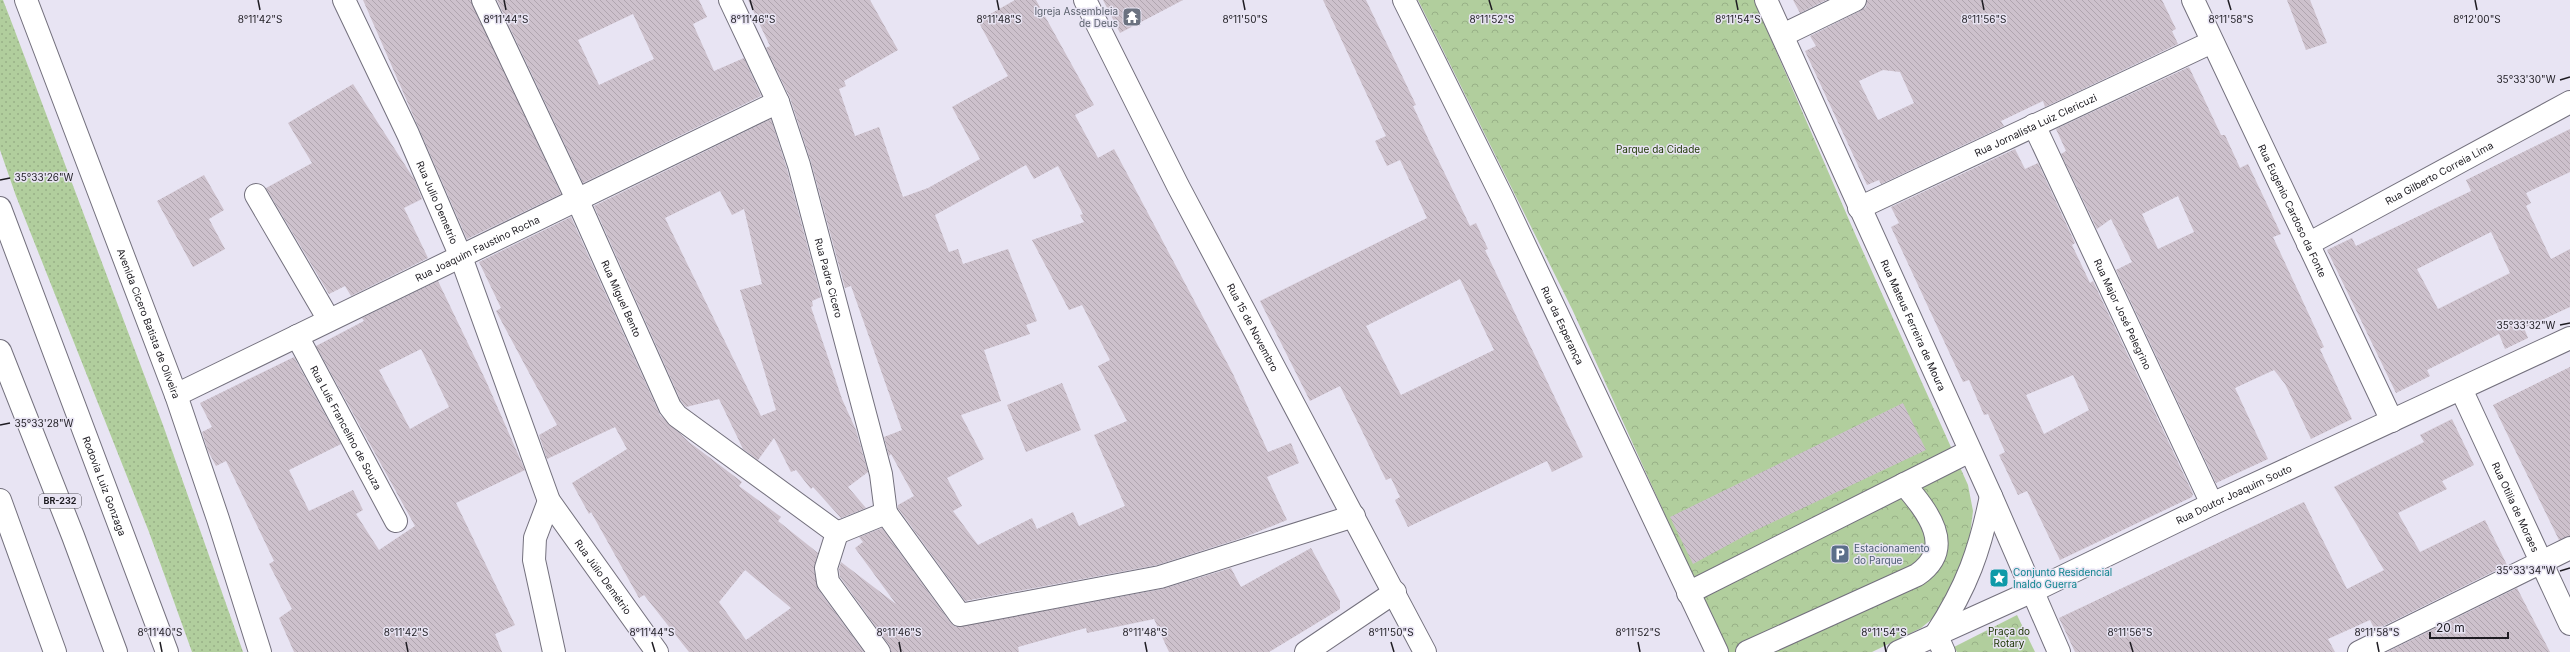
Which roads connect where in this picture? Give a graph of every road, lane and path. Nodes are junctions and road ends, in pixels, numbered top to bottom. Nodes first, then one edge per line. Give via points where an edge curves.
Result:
1 (26, 0) edge
2 (344, 0) edge
3 (483, 0) edge
4 (730, 0) edge
5 (1085, 0) edge
6 (1404, 0) edge
7 (1766, 0) edge
8 (1855, 0) edge
9 (2193, 0) edge
10 (1783, 35) junction
11 (2212, 42) junction
12 (778, 102) junction
13 (2570, 102) edge
14 (2034, 125) junction
15 (256, 195) dead end
16 (577, 199) junction
17 (0, 208) edge
18 (1859, 208) junction
19 (2308, 244) junction
20 (461, 257) junction
21 (329, 320) junction
22 (297, 336) junction
23 (2570, 338) edge
24 (0, 352) edge
25 (2461, 389) junction
26 (176, 395) junction
27 (2392, 420) junction
28 (1970, 451) junction
29 (1904, 484) junction
30 (1992, 496) junction
31 (0, 500) edge
32 (549, 501) junction
33 (2212, 504) junction
34 (886, 513) junction
35 (1354, 516) junction
36 (396, 521) dead end
37 (837, 533) junction
38 (2570, 548) edge
39 (2541, 561) junction
40 (2034, 591) junction
41 (1395, 592) junction
42 (1688, 593) junction
43 (2570, 624) edge
44 (1940, 643) edge
45 (55, 652) edge
46 (116, 652) edge
47 (167, 652) edge
48 (260, 652) edge
49 (554, 652) edge
50 (657, 652) edge
51 (880, 652) edge
52 (1306, 652) edge
53 (1425, 652) edge
54 (1717, 652) edge
55 (1747, 652) edge
56 (1898, 652) edge
57 (2059, 652) edge
58 (2360, 652) edge

1 - 26 main road, Avenida Cicero Batista de Oliveira
2 - 20 main road, Rua Julio Demetrio via 408,134
3 - 16 main road, Rua Miguel Bento
4 - 12 main road, Rua Padre Cicero
5 - 35 main road, Rua 15 de Novembro via 1178,186
6 - 42 main road, Rua da Esperança via 1502,197
7 - 10 main road, Rua Mateus Ferreira de Moura
8 - 10 main road
9 - 11 main road, Rua Eugenio Cardoso da Fonte
10 - 18 main road, Rua Mateus Ferreira de Moura
11 - 14 main road, Rua Jornalista Luiz Clericuzi
11 - 19 main road, Rua Eugenio Cardoso da Fonte
12 - 16 main road, Rua Joaquim Faustino Rocha
12 - 34 main road, Rua Padre Cicero via 799,165 879,467
13 - 19 main road, Rua Gilberto Correia Lima
14 - 18 main road, Rua Jornalista Luiz Clericuzi
14 - 33 main road, Rua Major José Pelegrino
15 - 21 main road
16 - 20 main road, Rua Joaquim Faustino Rocha
16 - 37 main road, Rua Miguel Bento via 670,407 677,416
17 - 47 main road, Rodovia Luiz Gonzaga
18 - 28 main road, Rua Mateus Ferreira de Moura
19 - 27 main road, Rua Eugenio Cardoso da Fonte
20 - 21 main road, Rua Joaquim Faustino Rocha
20 - 32 main road, Rua Julio Demetrio
21 - 22 main road, Rua Joaquim Faustino Rocha
22 - 26 main road, Rua Joaquim Faustino Rocha
22 - 36 main road, Rua Luís Francelino de Souza
23 - 25 main road, Rua Doutor Joaquim Souto
24 - 46 main road, BR-232
25 - 27 main road, Rua Doutor Joaquim Souto
25 - 39 main road, Rua Otilia de Moraes
26 - 48 main road, Avenida Cicero Batista de Oliveira
27 - 33 main road, Rua Doutor Joaquim Souto
28 - 29 main road
28 - 30 main road, Rua Mateus Ferreira de Moura
29 - 42 main road
29 - 55 main road via 1926,510 1937,538 1934,556 1927,568 1917,575
30 - 40 main road, Rua Mateus Ferreira de Moura
30 - 44 main road via 1972,568
31 - 45 main road
32 - 49 main road via 535,538 534,560
32 - 50 main road, Rua Júlio Demétrio
33 - 40 main road, Rua Doutor Joaquim Souto
34 - 35 main road via 960,615 1160,577
34 - 37 main road
35 - 41 main road, Rua 15 de Novembro
37 - 51 main road via 826,568 828,582
38 - 39 main road
39 - 43 main road, Rua Otilia de Moraes
39 - 58 main road
40 - 44 main road, Rua Doutor Joaquim Souto
40 - 57 main road, Rua Mateus Ferreira de Moura
41 - 52 main road
41 - 53 main road, Rua 15 de Novembro
42 - 54 main road, Rua da Esperança
44 - 56 main road, Rua Doutor Joaquim Souto

